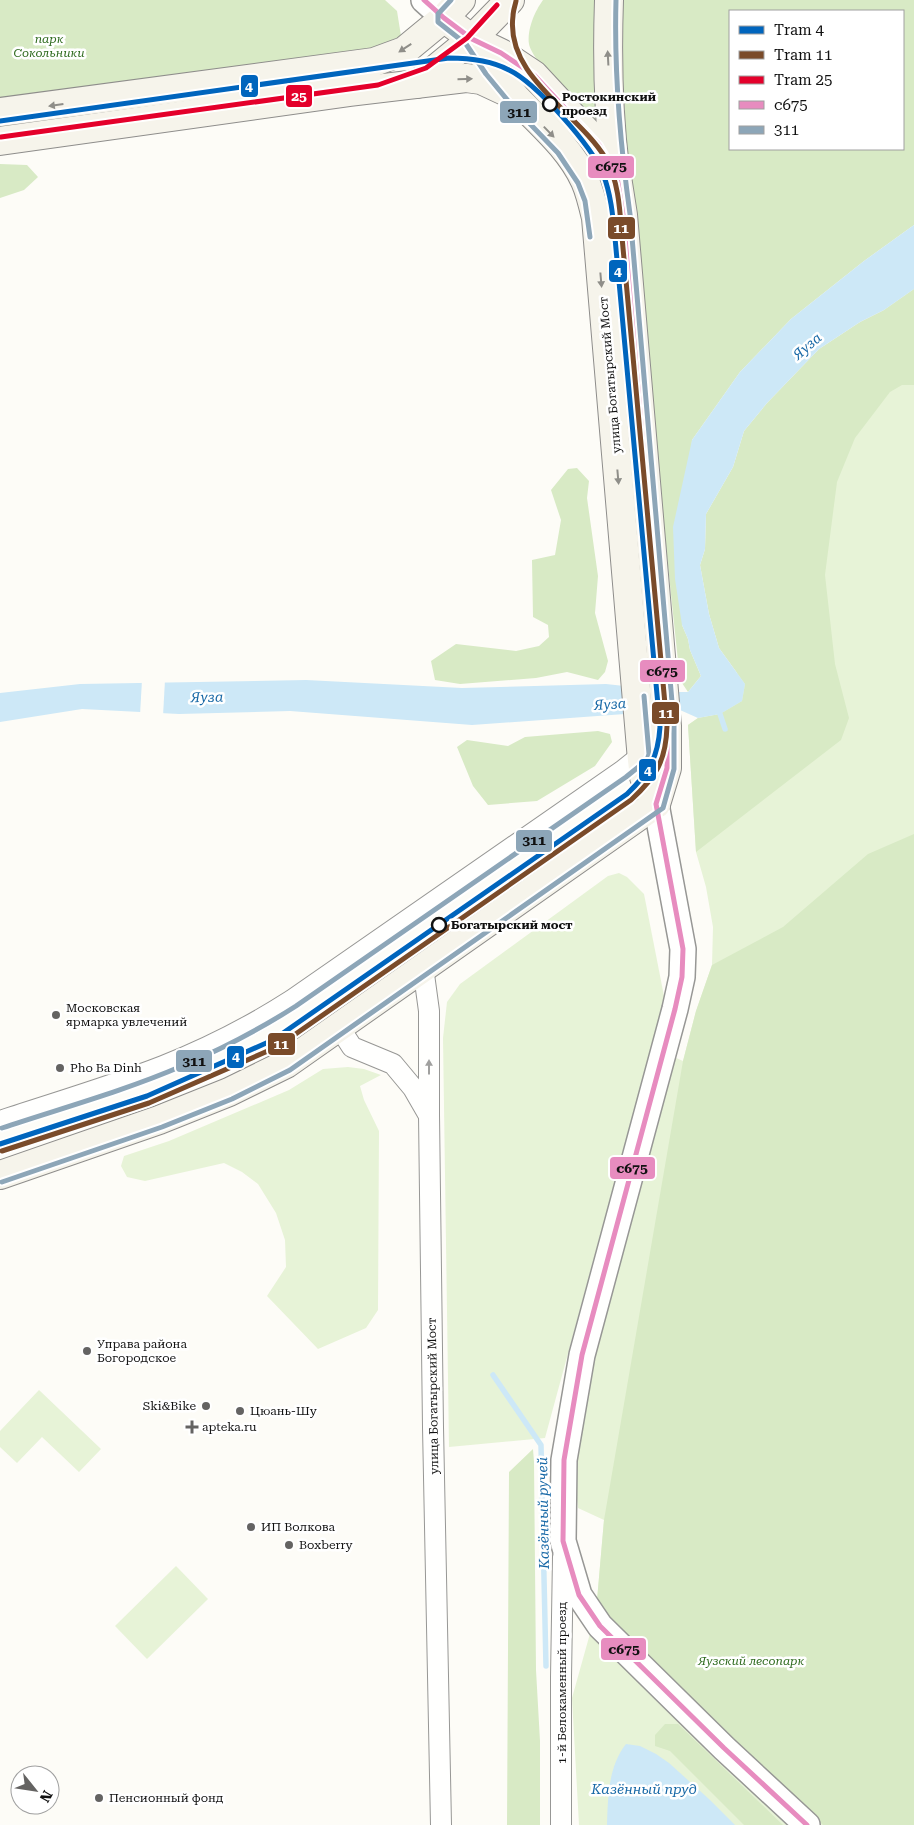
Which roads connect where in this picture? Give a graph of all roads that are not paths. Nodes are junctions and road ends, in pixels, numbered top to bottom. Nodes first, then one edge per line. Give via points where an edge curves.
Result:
1 (424, 0) edge
2 (510, 0) edge
3 (609, 0) edge
4 (452, 9) edge
5 (472, 39) junction
6 (417, 84) junction
7 (516, 97) junction
8 (0, 112) edge
9 (0, 141) edge
10 (617, 177) junction
11 (654, 741) junction
12 (656, 804) junction
13 (423, 966) junction
14 (339, 1027) junction
15 (429, 1115) junction
16 (0, 1121) edge
17 (0, 1175) edge
18 (563, 1541) junction
19 (441, 1825) edge
20 (562, 1825) edge
21 (807, 1825) edge

1 - 4 street
2 - 5 main road
10 -> 3 main road via 607,43
4 - 5 main road
4 -> 8 main road via 404,51 374,62
5 - 6 main road
5 - 7 main road, улица Богатырский Мост
5 - 10 main road, улица Богатырский Мост via 534,75 599,145
6 -> 7 main road via 466,78 481,80
6 - 9 main road
7 -> 11 main road, улица Богатырский Мост via 564,148 585,180 594,209 631,632
10 - 11 main road, улица Богатырский Мост via 659,628
11 - 12 main road, улица Богатырский Мост via 667,768
11 - 16 street via 622,771 259,1021 129,1079
12 - 13 main road
12 - 18 street, улица Богатырский Мост via 683,949 682,977 582,1355 564,1460
13 - 14 main road
15 -> 13 street, улица Богатырский Мост via 429,1011
14 - 15 street via 352,1047 393,1064
14 - 17 main road via 286,1064 229,1092
15 - 19 street, улица Богатырский Мост
18 - 20 street, 1-й Белокаменный проезд
18 - 21 street, улица Богатырский Мост via 579,1595 600,1626

